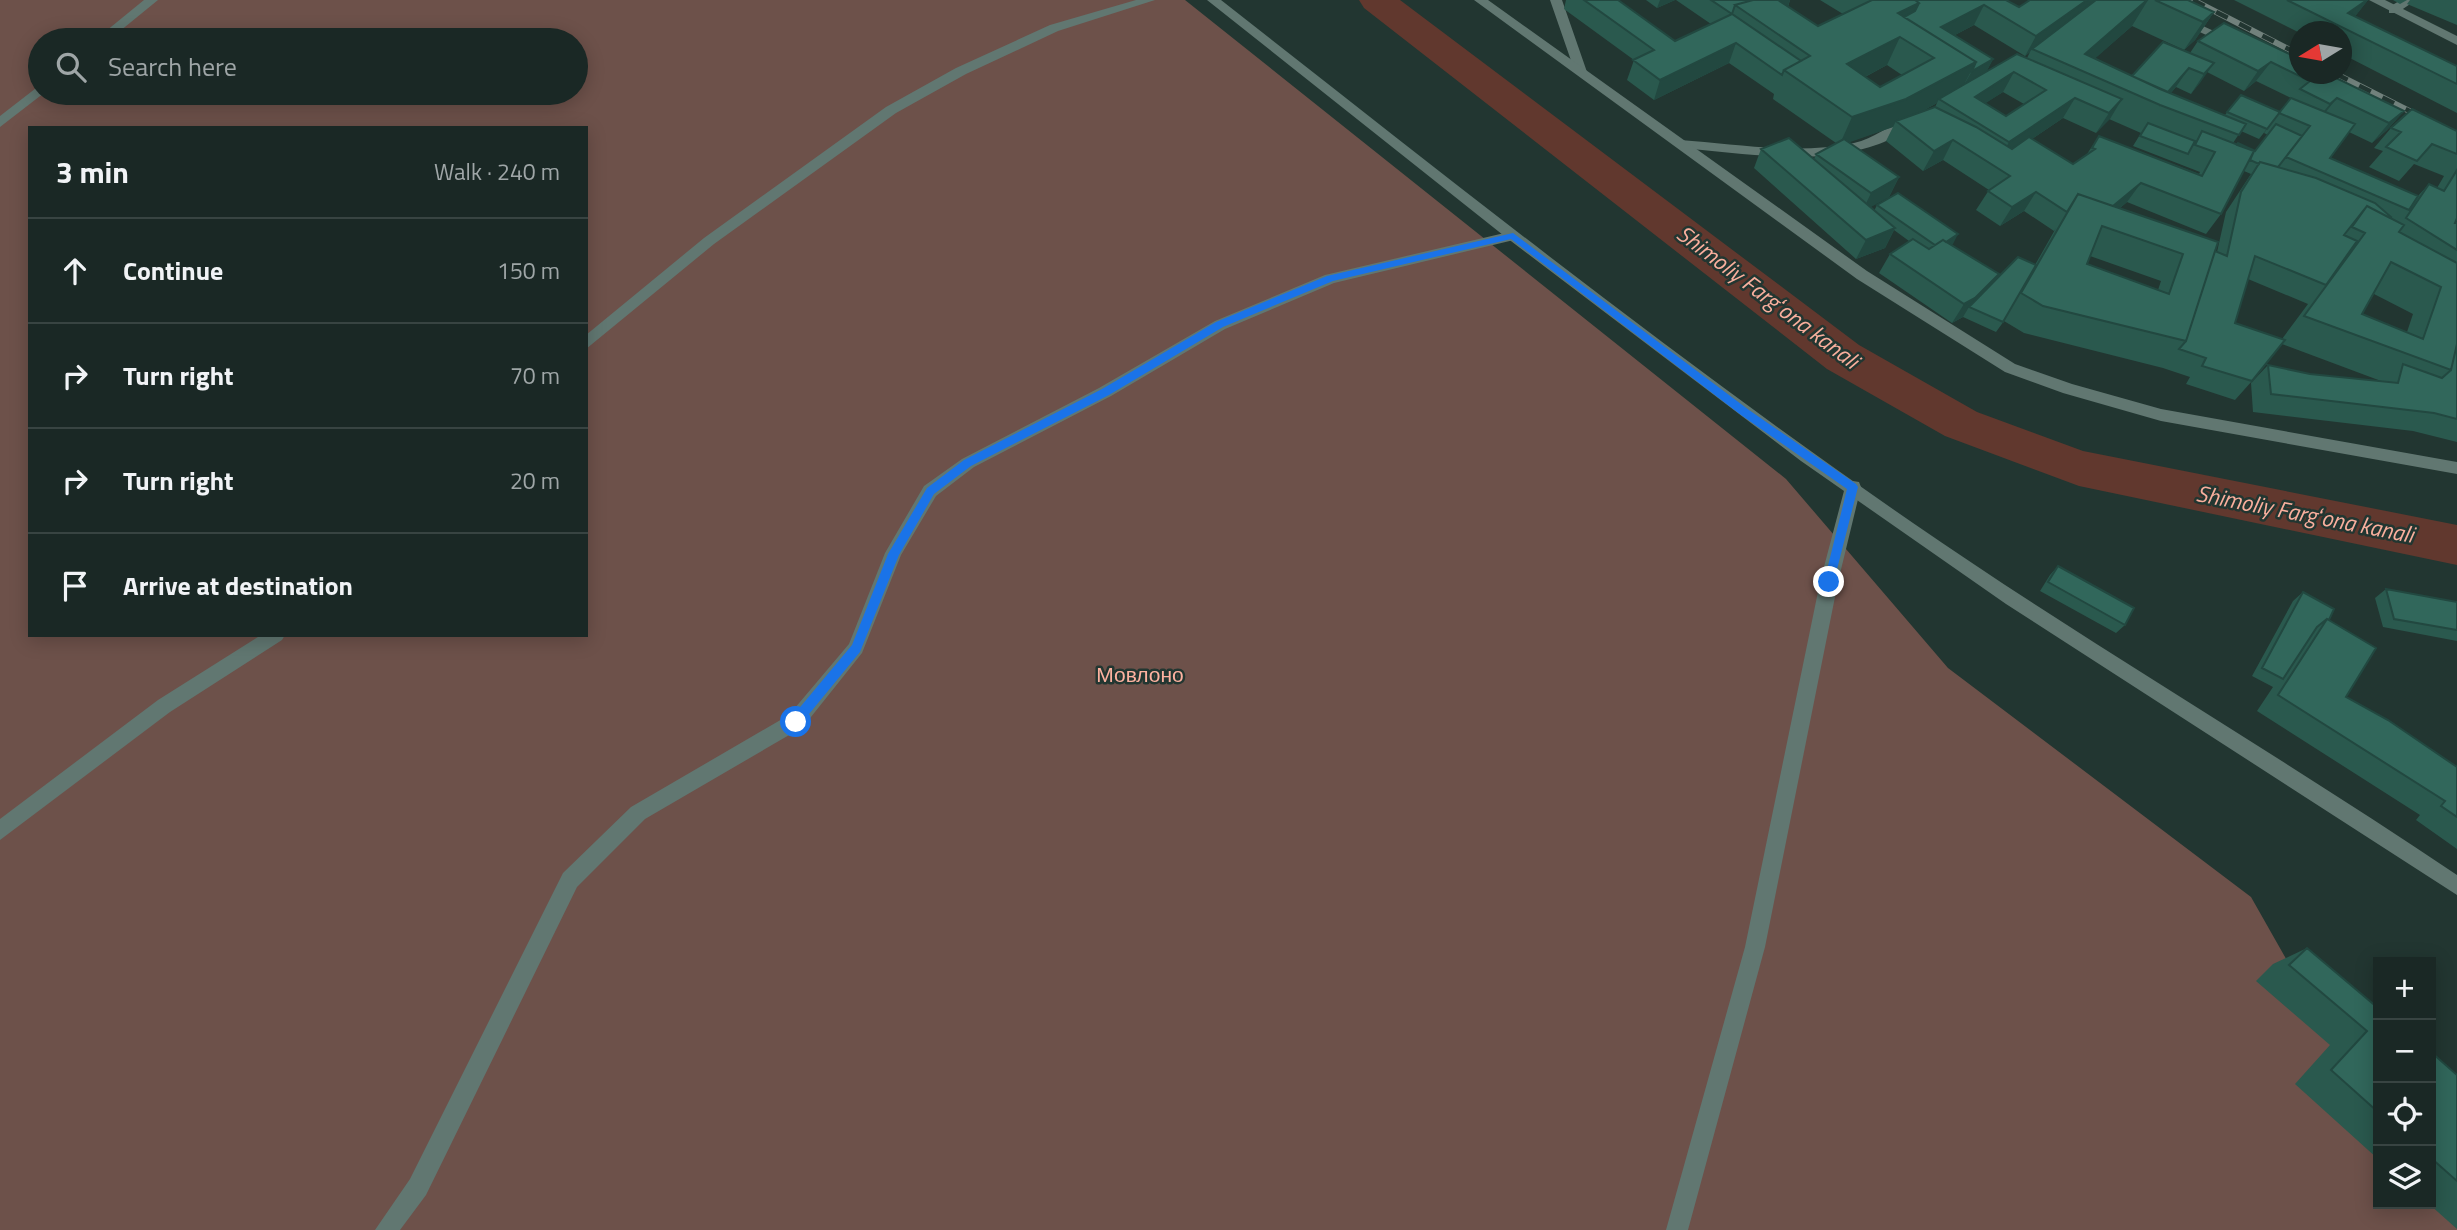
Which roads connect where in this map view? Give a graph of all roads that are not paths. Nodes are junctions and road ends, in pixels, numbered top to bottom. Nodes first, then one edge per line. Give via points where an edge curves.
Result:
1 (152, 0) edge
2 (1149, 0) edge
3 (1213, 0) edge
4 (1480, 0) edge
5 (1556, 0) edge
6 (2136, 0) edge
7 (2375, 0) edge
8 (2410, 0) edge
9 (2393, 10) junction
10 (116, 28) edge
11 (2457, 41) edge
12 (2246, 48) edge
13 (1581, 72) junction
14 (28, 99) edge
15 (1917, 117) edge
16 (0, 123) edge
17 (1680, 144) junction
18 (1513, 236) junction
19 (588, 342) edge
20 (2457, 468) edge
21 (1853, 487) junction
22 (273, 637) edge
23 (0, 831) edge
24 (2457, 886) edge
25 (386, 1230) edge
26 (1677, 1230) edge

1 - 10 street
2 - 19 street via 1054,28 891,110 709,241
3 - 18 street
4 - 13 street
5 - 13 street
6 - 12 street
7 - 9 street
8 - 9 street
9 - 11 street
13 - 17 street
14 - 16 street
15 - 17 street via 1874,142 1845,148
17 - 20 street via 1862,275 2010,368 2161,415
18 - 21 street via 1745,413
18 - 25 street via 1330,279 1220,325 1105,392 968,463 930,491 894,554 856,648 796,722 639,813 570,880 418,1187
21 - 24 street via 2011,599 2361,819
21 - 26 street via 1829,582 1755,947
22 - 23 street via 164,706

